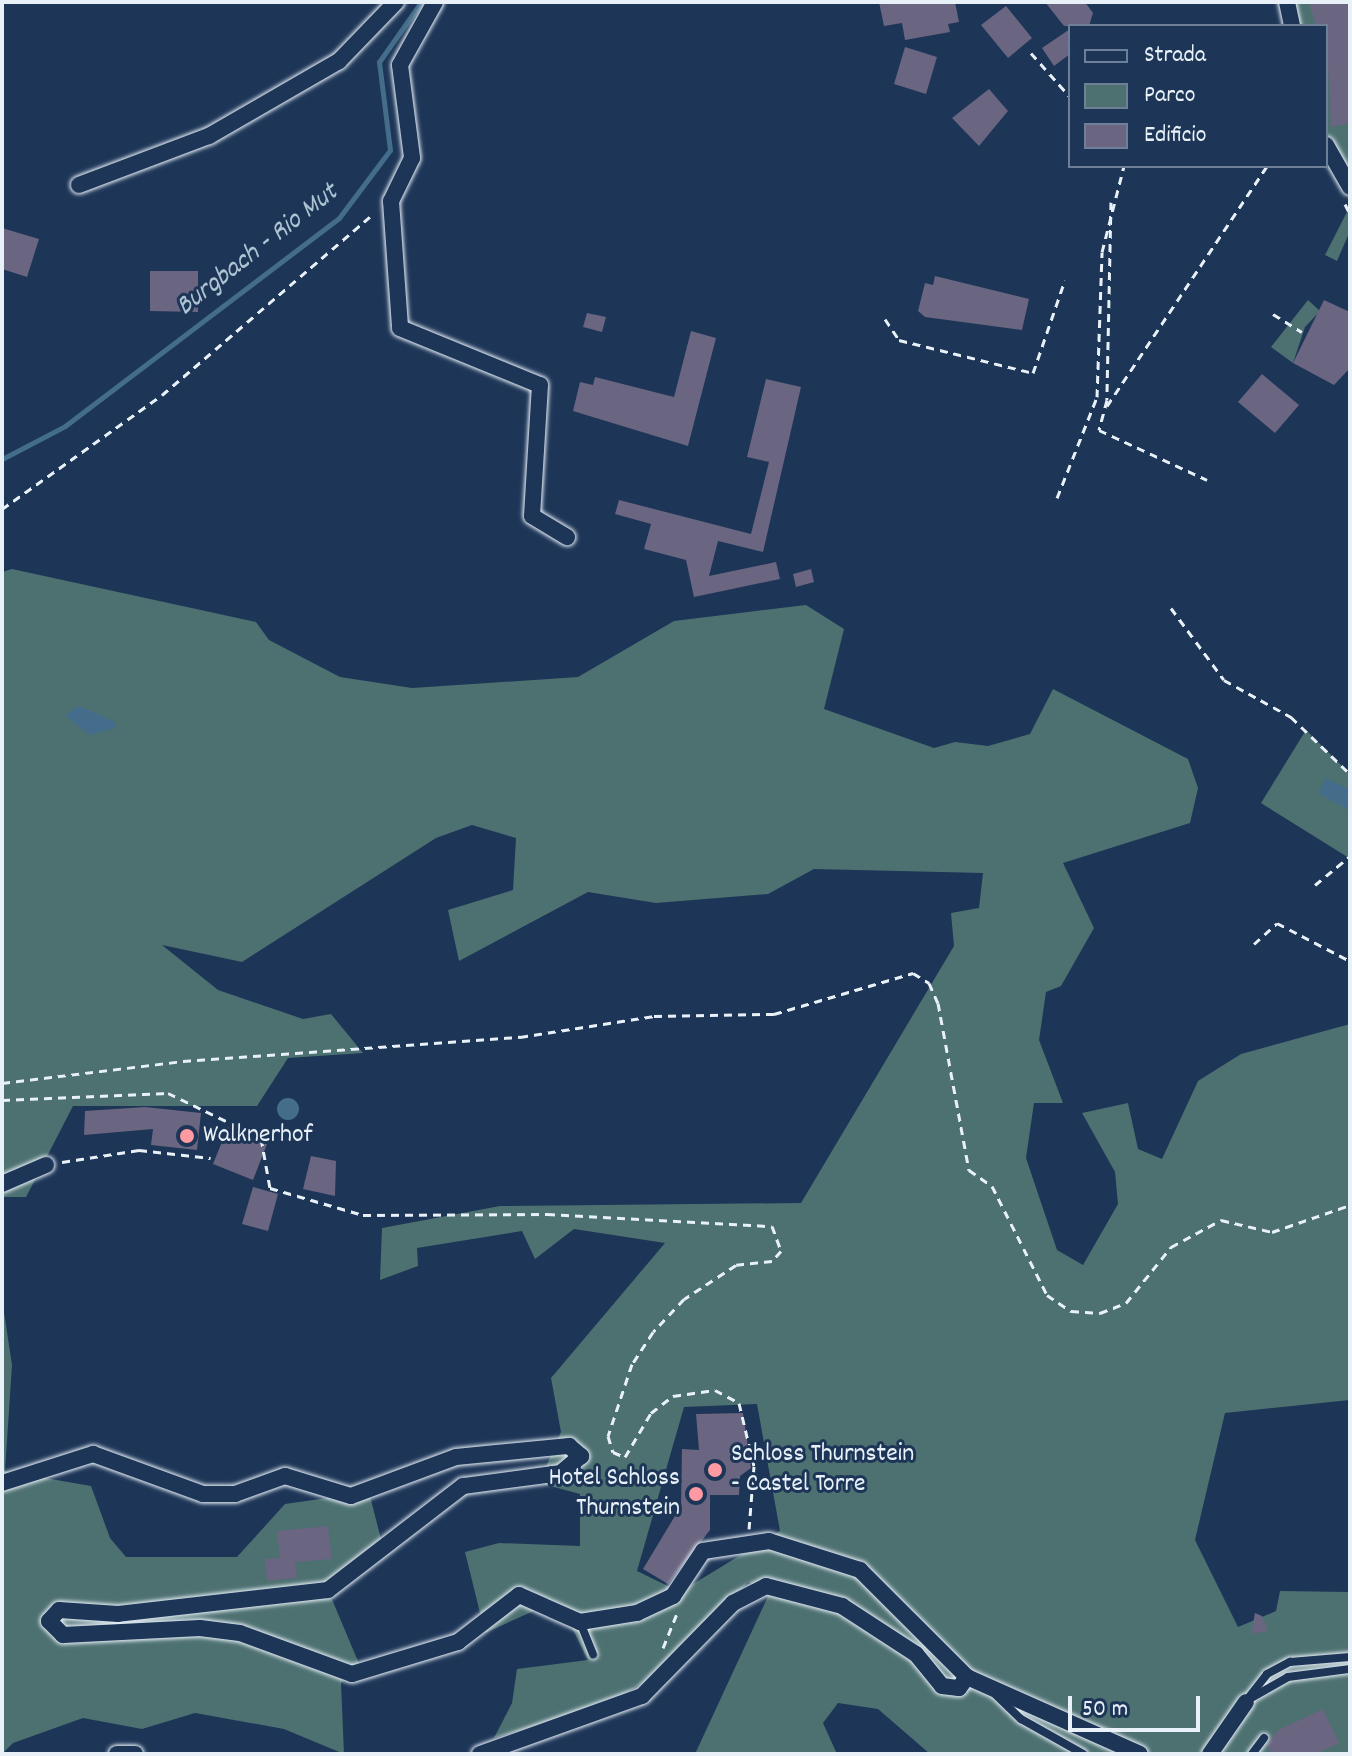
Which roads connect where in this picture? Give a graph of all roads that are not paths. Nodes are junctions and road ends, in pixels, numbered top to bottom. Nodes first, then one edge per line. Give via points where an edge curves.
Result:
1 (396, 2) edge
2 (435, 2) edge
3 (1287, 2) edge
4 (1292, 24) edge
5 (1328, 148) edge
6 (79, 185) dead end
7 (1350, 187) edge
8 (567, 537) dead end
9 (46, 1165) road end
10 (2, 1184) edge
11 (2, 1483) edge
12 (580, 1622) junction
13 (593, 1654) dead end
14 (1350, 1657) edge
15 (1350, 1669) edge
16 (967, 1677) junction
17 (991, 1690) junction
18 (1246, 1702) junction
19 (1264, 1738) dead end
20 (117, 1754) edge
21 (135, 1754) edge
22 (480, 1754) edge
23 (1083, 1754) edge
24 (1140, 1754) edge
25 (1210, 1754) edge
26 (1252, 1754) edge

1 - 6 street via 339,61 222,129
2 - 8 street via 400,65 412,158 391,201 400,328 540,385 532,516
3 - 4 street
5 - 7 street
9 - 10 street
11 - 12 street via 93,1454 203,1494 235,1494 285,1476 351,1496 456,1457 569,1446 581,1456 561,1473 463,1486 328,1590 118,1614 59,1610 49,1621 63,1635 200,1628 240,1633 352,1674 458,1642 519,1595
12 - 13 lane
12 - 16 street via 658,1605 673,1596 703,1551 749,1542 789,1544 860,1570
14 - 18 lane via 1290,1662 1267,1674
15 - 18 lane via 1288,1677
16 - 17 street
16 - 22 street via 959,1688 942,1686 916,1654 842,1606 766,1586 733,1603 642,1696
17 - 23 lane via 1021,1719
17 - 24 street
18 - 25 street
19 - 26 lane
20 - 21 street

